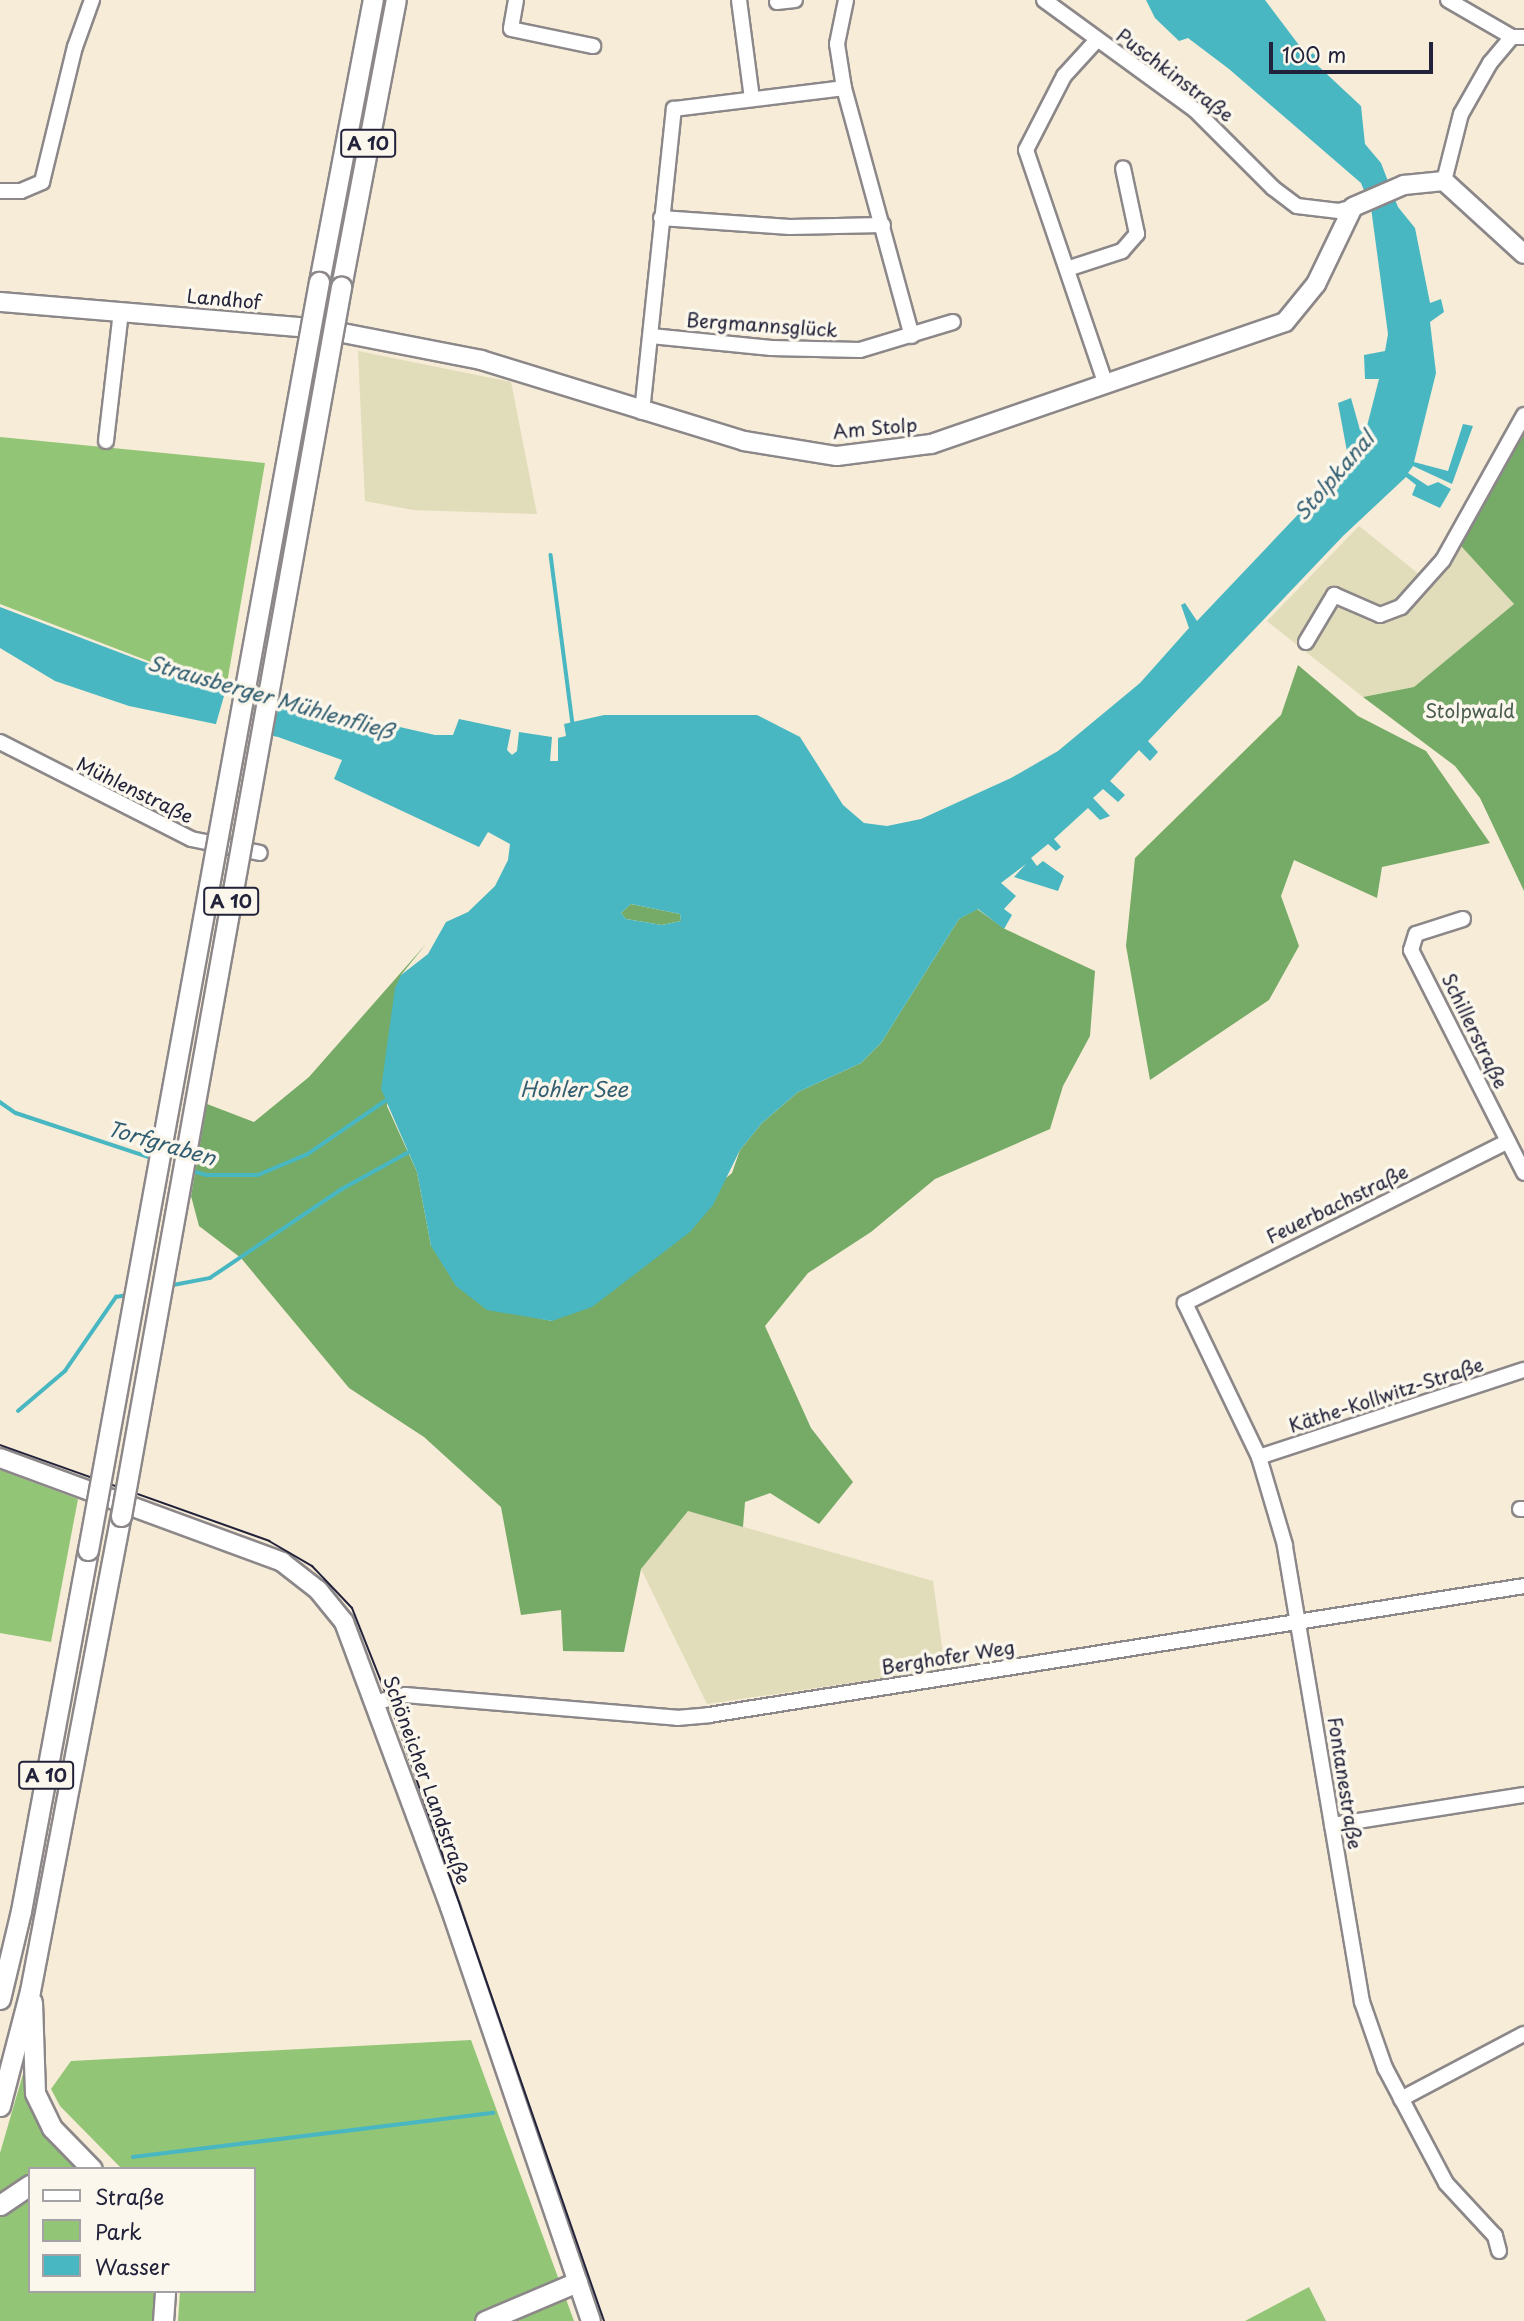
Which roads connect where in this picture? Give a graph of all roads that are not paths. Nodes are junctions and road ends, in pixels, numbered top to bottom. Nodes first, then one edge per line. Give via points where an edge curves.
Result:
1 (92, 0) edge
2 (373, 0) edge
3 (396, 0) edge
4 (516, 0) edge
5 (739, 0) edge
6 (795, 0) edge
7 (846, 0) edge
8 (1044, 0) edge
9 (1448, 0) edge
10 (777, 2) dead end
11 (1518, 37) edge
12 (1095, 41) junction
13 (593, 46) dead end
14 (844, 88) junction
15 (752, 99) junction
16 (1124, 168) dead end
17 (1444, 181) junction
18 (0, 191) edge
19 (1357, 205) junction
20 (662, 218) junction
21 (883, 225) junction
22 (1524, 254) edge
23 (1067, 269) junction
24 (0, 302) edge
25 (121, 312) junction
26 (953, 321) dead end
27 (322, 330) joint
28 (651, 336) junction
29 (912, 336) junction
30 (1106, 385) junction
31 (642, 412) junction
32 (1524, 415) edge
33 (106, 442) dead end
34 (1306, 642) dead end
35 (0, 742) edge
36 (260, 853) dead end
37 (1463, 919) dead end
38 (1508, 1140) junction
39 (1522, 1165) edge
40 (1185, 1303) joint
41 (1524, 1370) edge
42 (1259, 1457) junction
43 (0, 1458) edge
44 (1524, 1586) edge
45 (1300, 1622) junction
46 (377, 1702) junction
47 (1524, 1795) edge
48 (1332, 1825) junction
49 (30, 1991) junction
50 (0, 2000) edge
51 (1524, 2034) edge
52 (1401, 2098) junction
53 (0, 2106) edge
54 (90, 2167) edge
55 (28, 2186) edge
56 (0, 2205) edge
57 (1499, 2251) dead end
58 (577, 2282) junction
59 (164, 2293) edge
60 (163, 2321) edge
61 (485, 2321) edge
62 (590, 2321) edge

1 - 18 street via 75,47 42,182 21,191
2 - 50 highway, A 10, bridge via 89,1550
3 - 49 highway, A 10, bridge via 121,1516
4 - 13 street via 511,29
5 - 15 street
6 - 10 street
7 - 14 street via 837,44
8 - 12 street, Puschkinstraße
9 - 11 street
11 - 17 street via 1490,63 1461,114
12 - 19 street, Puschkinstraße via 1195,110 1297,206 1339,211
12 - 23 street via 1064,76 1026,150
14 - 15 street
14 - 21 street
15 - 20 street via 674,109
16 - 23 street via 1137,234 1122,251
17 - 19 main road via 1404,185
17 - 22 main road
19 - 30 main road, Am Stolp via 1316,284 1285,322
20 - 21 street via 790,227
20 - 28 street
21 - 29 street
23 - 30 street
24 - 25 main road, Landhof
25 - 27 main road, Landhof
25 - 33 street
26 - 29 street, Bergmannsglück
27 - 31 main road, Am Stolp via 481,360
28 - 29 street, Bergmannsglück via 771,348 860,350
28 - 31 street
30 - 31 main road, Am Stolp via 932,444 837,456 744,441
32 - 34 street via 1448,551 1401,607 1380,615 1334,595
35 - 36 street, Mühlenstraße via 191,839
37 - 38 street, Schillerstraße via 1416,934 1411,950
38 - 39 street, Schillerstraße
38 - 40 street, Feuerbachstraße
40 - 42 street, Fontanestraße
41 - 42 street, Käthe-Kollwitz-Straße
42 - 45 street, Fontanestraße via 1285,1545
43 - 46 main road, Schöneicher Landstraße via 291,1567 344,1622
44 - 45 street, Berghofer Weg
45 - 46 street, Berghofer Weg via 690,1717 405,1695
45 - 48 street, Fontanestraße
46 - 58 main road, Schöneicher Landstraße
47 - 48 street
48 - 52 street, Fontanestraße via 1362,2002
49 - 53 highway, A 10
49 - 54 highway via 35,2093 52,2128
51 - 52 street
52 - 57 street, Fontanestraße via 1446,2183 1495,2236
55 - 56 highway
58 - 61 highway
58 - 62 main road, Schöneicher Landstraße
59 - 60 highway

